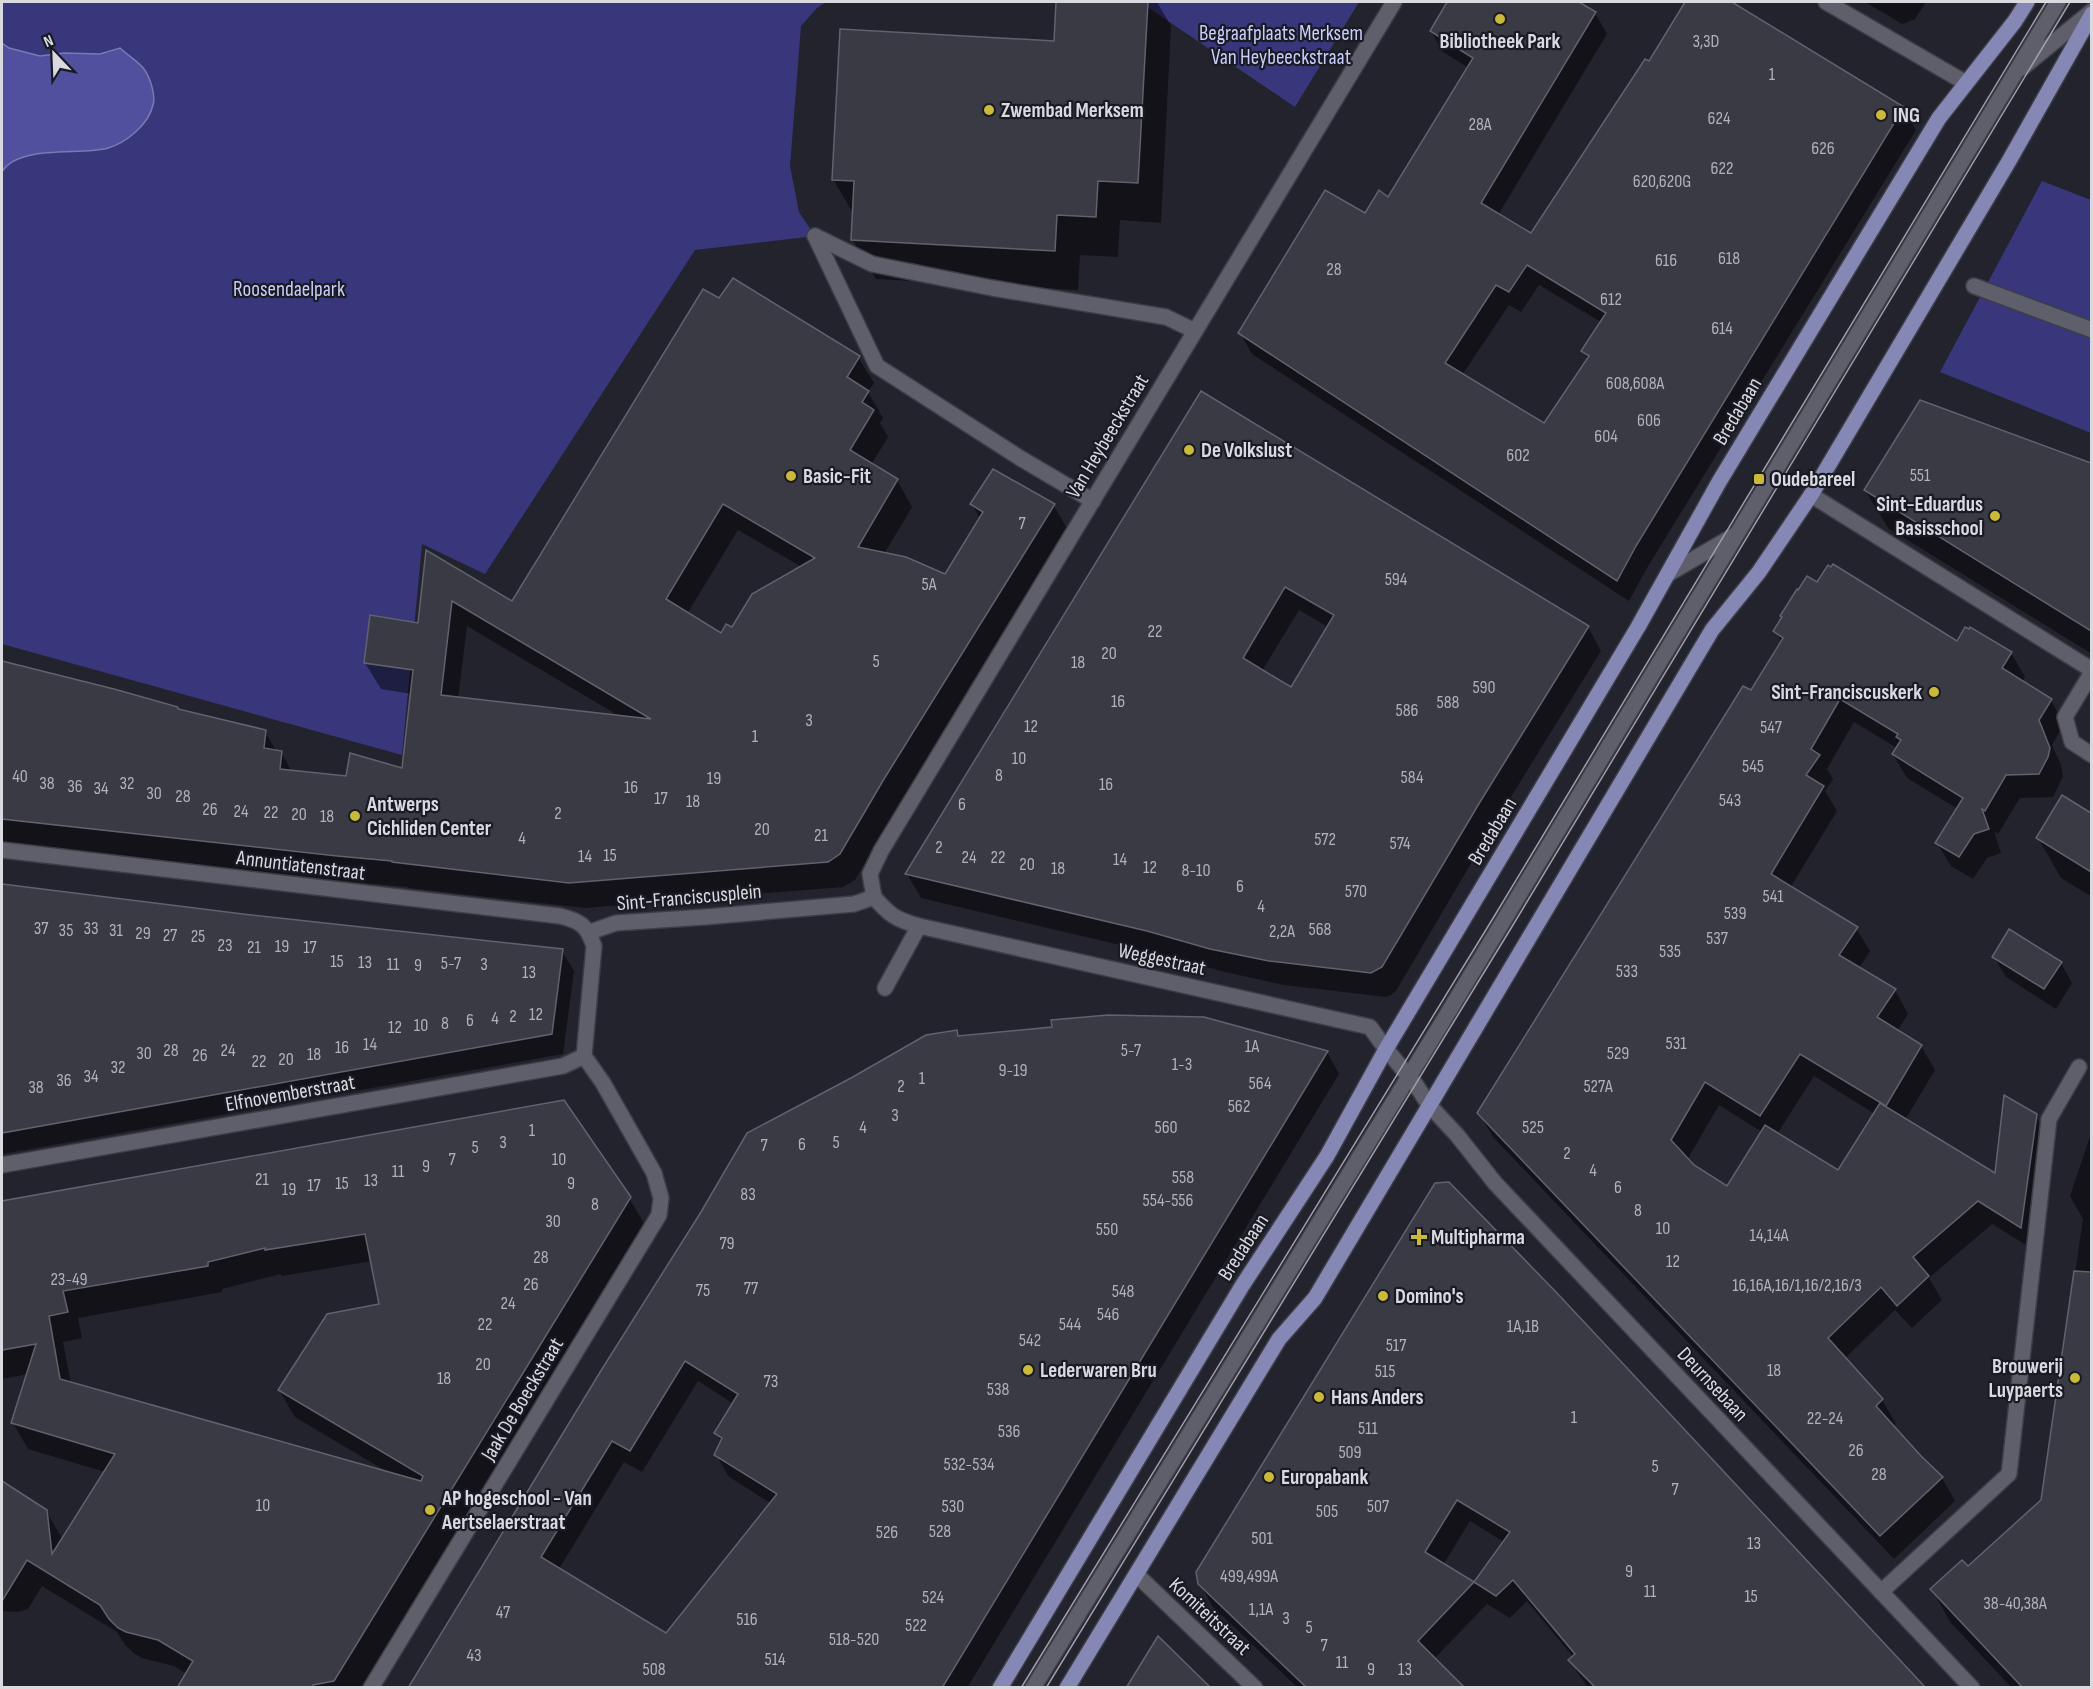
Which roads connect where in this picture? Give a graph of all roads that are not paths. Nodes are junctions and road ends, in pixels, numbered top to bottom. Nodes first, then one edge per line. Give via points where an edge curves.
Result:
1 (1394, 2) edge
2 (1826, 2) edge
3 (2027, 2) edge
4 (2058, 2) edge
5 (2091, 13) edge
6 (2013, 76) junction
7 (1966, 82) junction
8 (1974, 286) dead end
9 (2091, 330) edge
10 (1195, 331) junction
11 (1811, 495) junction
12 (1093, 501) junction
13 (1738, 533) junction
14 (1668, 574) junction
15 (2091, 671) edge
16 (2091, 755) edge
17 (2, 850) edge
18 (874, 897) junction
19 (920, 927) junction
20 (590, 932) junction
21 (885, 988) dead end
22 (1386, 1049) junction
23 (584, 1056) junction
24 (2079, 1067) dead end
25 (1409, 1077) junction
26 (1429, 1105) junction
27 (2, 1165) edge
28 (1137, 1575) junction
29 (1881, 1592) junction
30 (371, 1688) edge
31 (1000, 1688) edge
32 (1033, 1688) edge
33 (1067, 1688) edge
34 (1255, 1688) edge
35 (1972, 1688) edge

1 - 10 street, Van Heybeeckstraat
2 - 7 street
3 - 7 main road, Bredabaan
4 - 6 street
5 - 6 street
5 - 11 main road via 2009,161
6 - 13 street
7 - 14 main road, Bredabaan via 1939,118 1719,482
8 - 9 street
10 - 12 street, Van Heybeeckstraat
10 - 12 street via 1166,317 872,264 815,236 877,366
11 - 15 street
11 - 26 main road via 1759,572 1712,630
12 - 18 street, Van Heybeeckstraat via 881,851 870,874
13 - 14 street
13 - 25 street
14 - 22 main road, Bredabaan
15 - 16 street via 2065,717 2072,742
17 - 20 street, Annuntiatenstraat via 560,916 578,921
18 - 19 street via 897,920
18 - 20 street, Sint-Franciscusplein via 854,904 616,923
19 - 21 street
19 - 22 street, Weggestraat via 1350,1021 1370,1027
20 - 23 street via 594,946
22 - 25 street, Weggestraat
22 - 31 main road, Bredabaan via 1327,1156 1242,1286
23 - 27 street, Elfnovemberstraat via 563,1066
23 - 30 street, Jaak De Boeckstraat via 654,1173 661,1198 659,1215
24 - 29 street via 2049,1119 2009,1474
25 - 26 street, Deurnsebaan
25 - 32 street
26 - 28 main road via 1315,1298 1279,1339
26 - 29 street, Deurnsebaan via 1503,1191
28 - 33 main road
28 - 34 street, Komiteitstraat
29 - 35 street, Deurnsebaan

